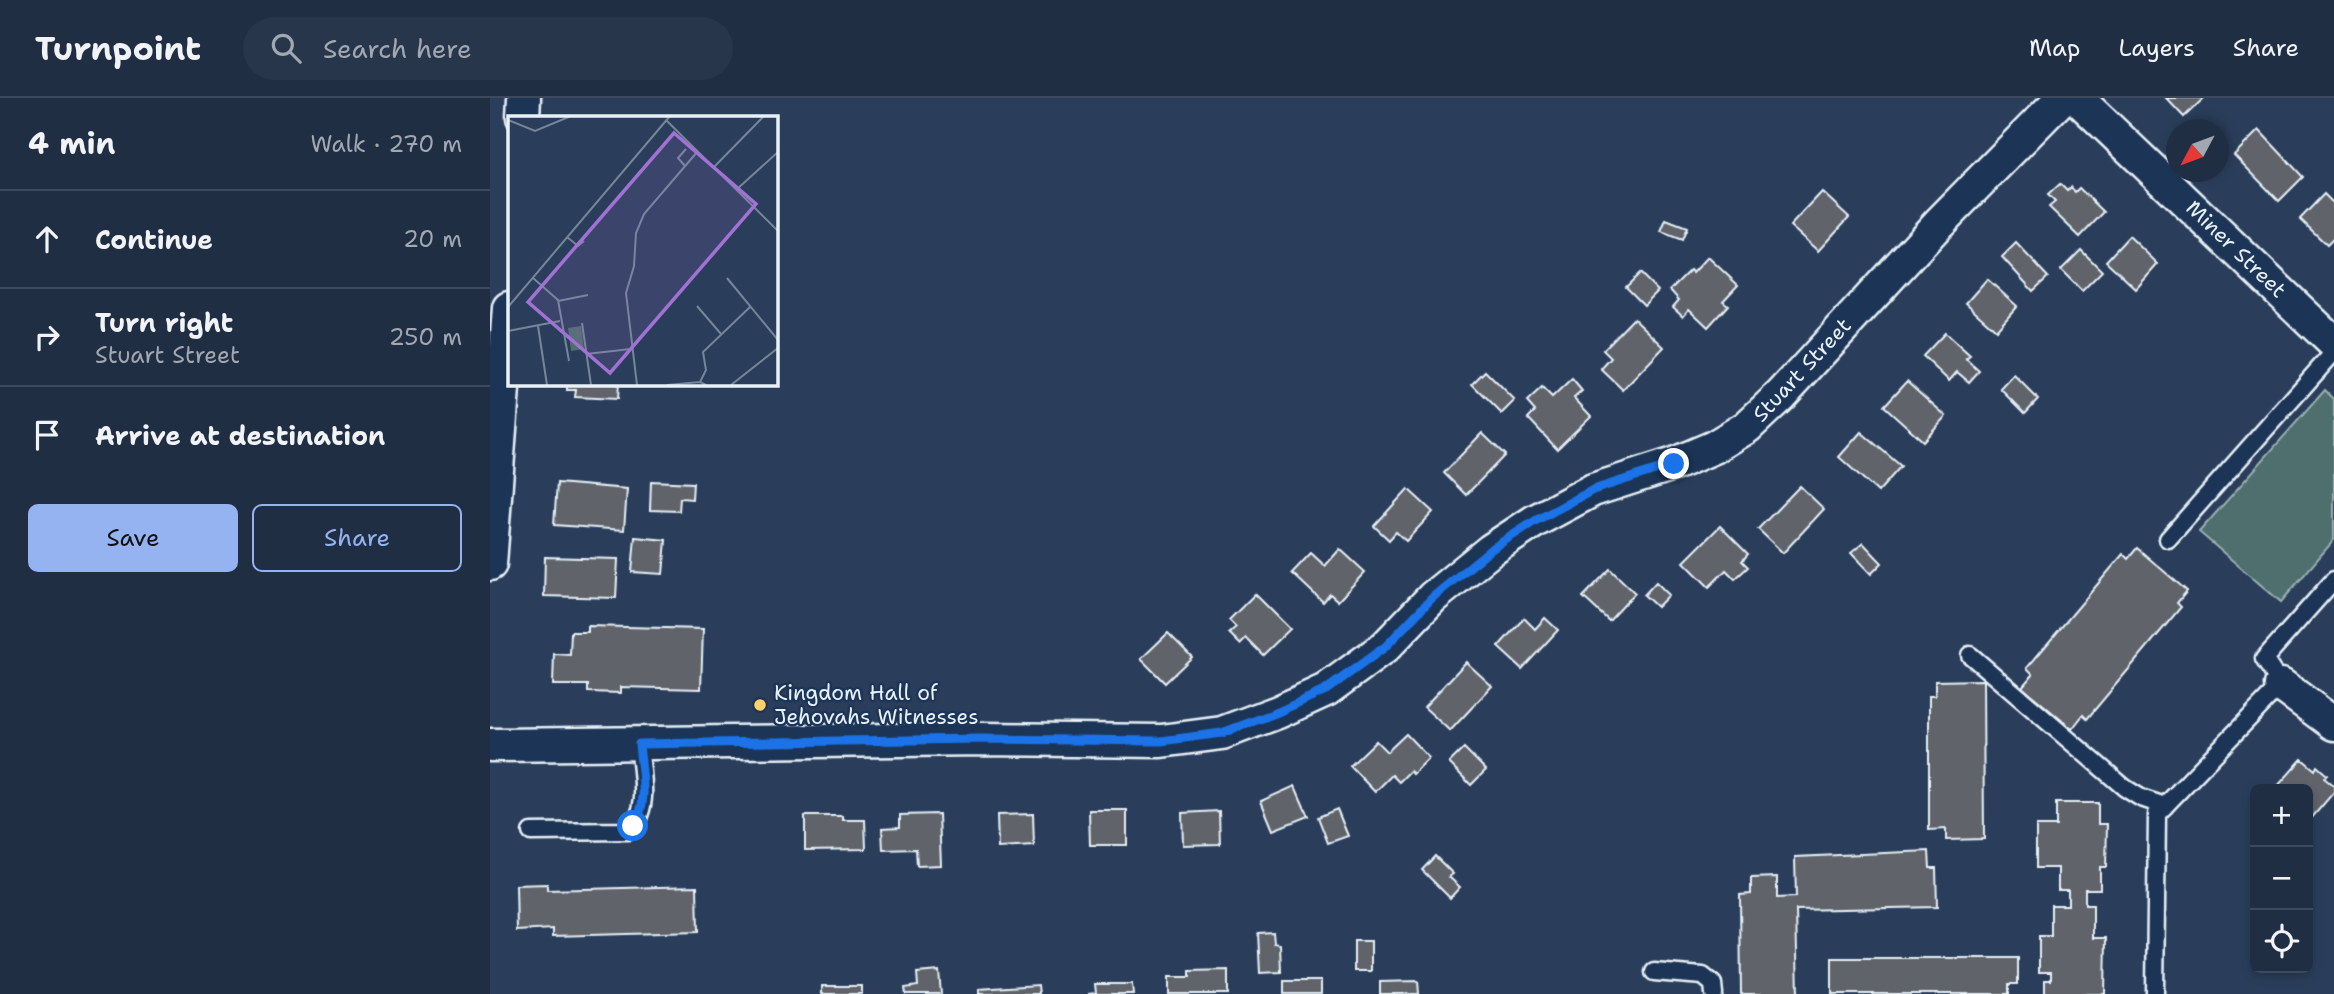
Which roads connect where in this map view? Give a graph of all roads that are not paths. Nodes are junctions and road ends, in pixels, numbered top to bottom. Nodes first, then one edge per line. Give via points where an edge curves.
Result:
1 (524, 98) edge
2 (2062, 98) edge
3 (2077, 98) edge
4 (523, 116) edge
5 (490, 296) edge
6 (508, 299) edge
7 (508, 322) edge
8 (2334, 343) edge
9 (2334, 352) edge
10 (2168, 539) dead end
11 (490, 563) edge
12 (2334, 580) edge
13 (1969, 655) dead end
14 (2281, 685) junction
15 (2334, 724) edge
16 (639, 744) junction
17 (490, 745) edge
18 (2165, 806) junction
19 (531, 832) dead end
20 (1654, 972) dead end
21 (1714, 994) edge
22 (2155, 994) edge

1 - 4 street
2 - 16 street, Stuart Street via 1782,396 1747,427 1714,447 1593,490 1535,521 1490,550 1433,597 1385,647 1326,690 1278,712 1222,733 1161,741
3 - 8 street, Miner Street
5 - 6 street
7 - 11 street
9 - 10 lane
12 - 14 lane via 2264,659
13 - 18 lane via 2125,788
14 - 15 street
14 - 18 lane
16 - 17 street, Stuart Street
16 - 19 lane via 643,803 639,818 628,831
18 - 22 lane via 2157,814
20 - 21 lane via 1703,976 1713,984

